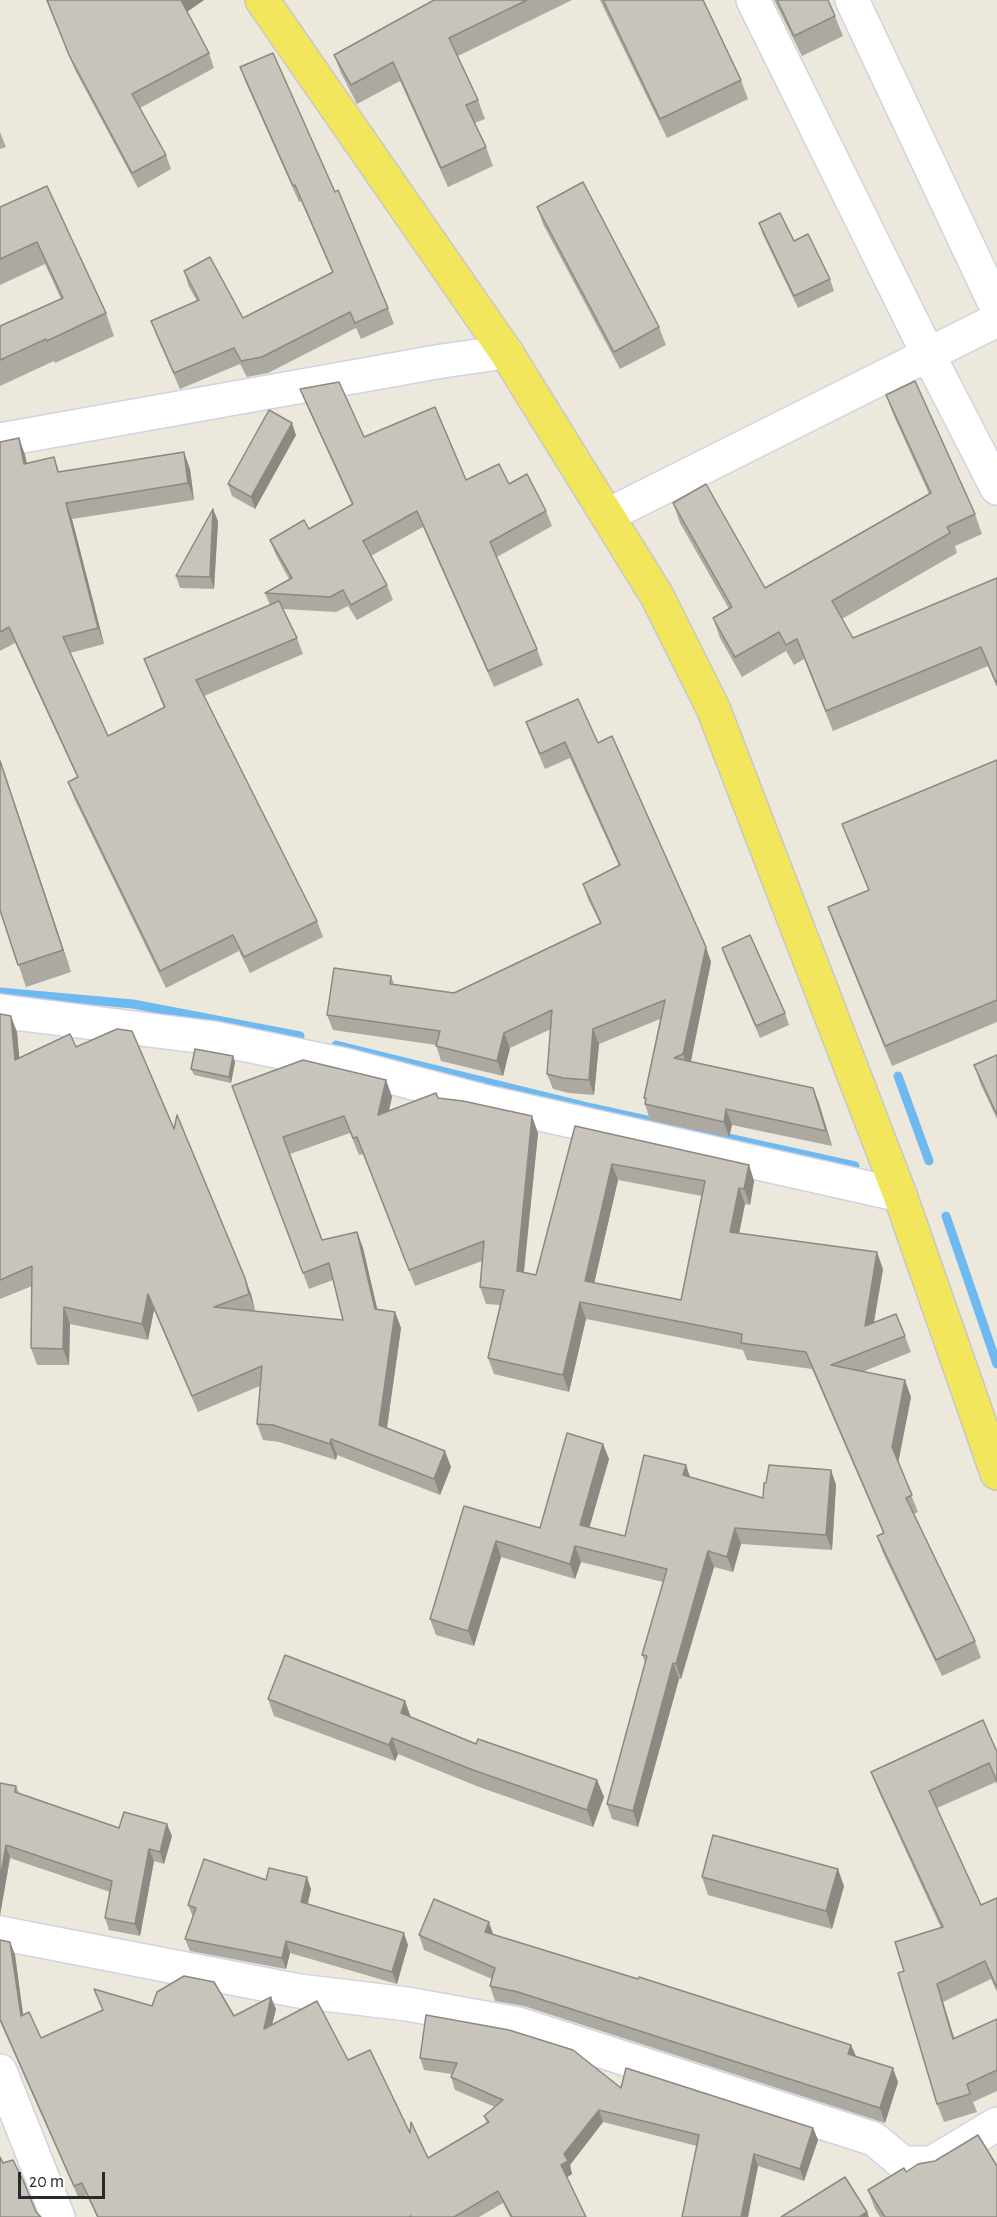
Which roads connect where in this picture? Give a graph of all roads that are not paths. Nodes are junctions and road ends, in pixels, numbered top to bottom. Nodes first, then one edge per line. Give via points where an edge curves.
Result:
1 (262, 0) edge
2 (753, 0) edge
3 (852, 0) edge
4 (989, 272) edge
5 (997, 308) edge
6 (997, 320) edge
7 (506, 352) junction
8 (928, 354) junction
9 (0, 440) edge
10 (997, 488) edge
11 (608, 515) junction
12 (0, 1011) edge
13 (900, 1195) junction
14 (997, 1473) edge
15 (0, 1933) edge
16 (0, 2071) edge
17 (997, 2124) edge
18 (58, 2217) edge

1 - 7 main road
2 - 8 street
3 - 4 street
4 - 5 street
6 - 8 street
7 - 9 street
7 - 11 main road
8 - 10 street
8 - 11 street
11 - 13 main road via 657,596 713,708
12 - 13 street via 213,1038 345,1065 482,1101
13 - 14 main road
15 - 17 street via 299,1990 518,2024 874,2139 903,2163 932,2163
16 - 18 street

